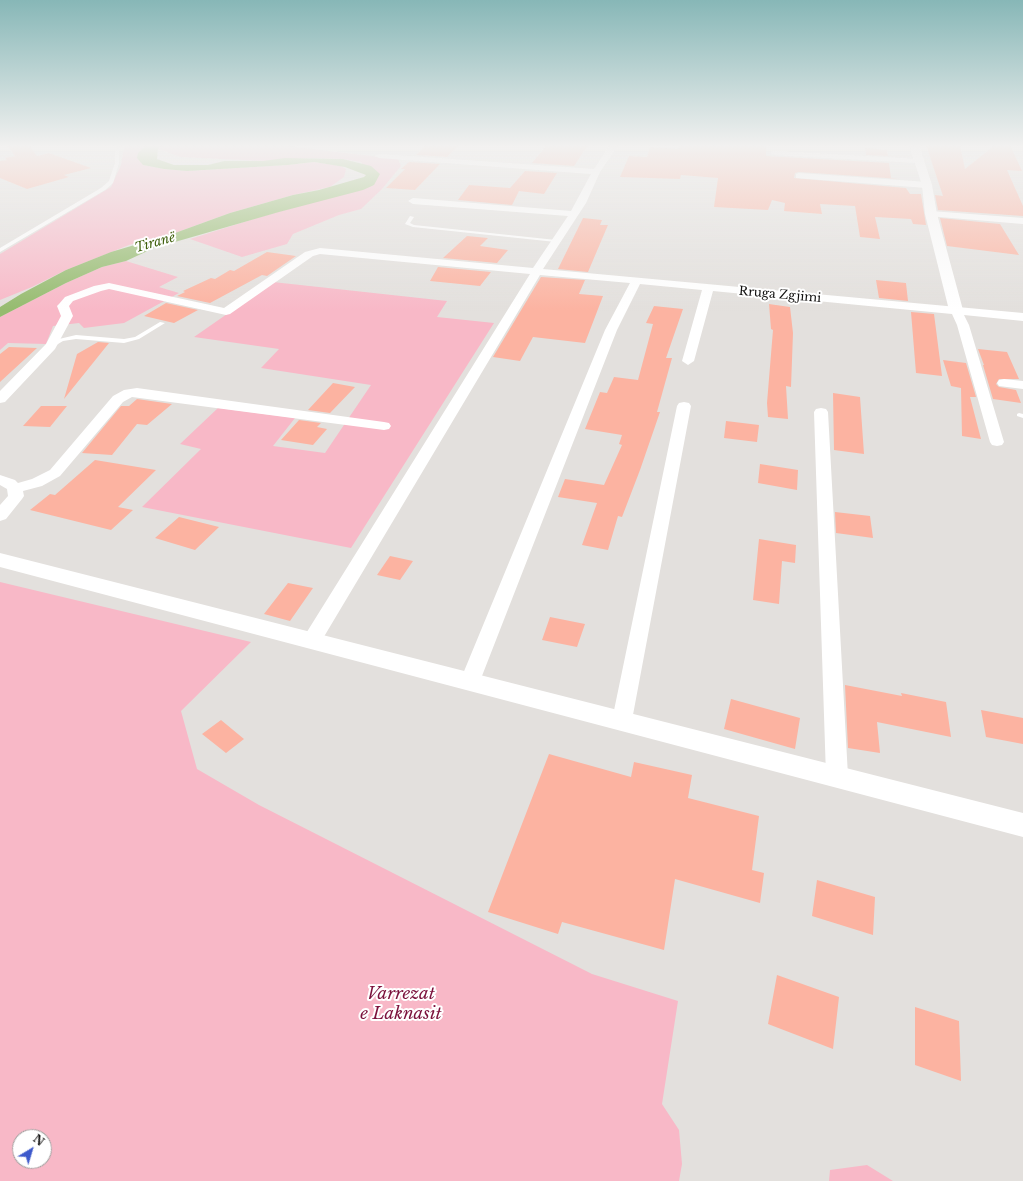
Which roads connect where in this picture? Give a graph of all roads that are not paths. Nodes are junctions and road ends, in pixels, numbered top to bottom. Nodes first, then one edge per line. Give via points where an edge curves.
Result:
1 (83, 200) edge
2 (579, 200) edge
3 (929, 200) edge
4 (413, 201) dead end
5 (574, 214) junction
6 (930, 214) junction
7 (412, 217) dead end
8 (1023, 222) edge
9 (556, 241) junction
10 (0, 250) edge
11 (536, 272) junction
12 (636, 282) junction
13 (708, 288) junction
14 (956, 310) junction
15 (1023, 317) edge
16 (162, 323) dead end
17 (51, 346) junction
18 (688, 361) dead end
19 (1004, 383) dead end
20 (1023, 385) edge
21 (0, 399) edge
22 (684, 406) dead end
23 (821, 412) dead end
24 (384, 426) dead end
25 (997, 442) dead end
26 (0, 480) edge
27 (15, 488) junction
28 (0, 516) edge
29 (0, 560) edge
30 (312, 640) junction
31 (470, 681) junction
32 (622, 720) junction
33 (837, 776) junction
34 (1023, 825) edge

1 - 10 lane
2 - 5 street
3 - 6 street
4 - 5 street
5 - 9 street
6 - 8 street
6 - 14 street
7 - 9 lane via 407,224 413,226
9 - 11 street
11 - 12 street, Rruga Zgjimi
11 - 17 street, Rruga Zgjimi via 313,252 226,312 109,286 98,288 64,302 67,316
11 - 30 street
12 - 13 street, Rruga Zgjimi
12 - 31 street via 611,330
13 - 14 street, Rruga Zgjimi
13 - 18 street
14 - 15 street, Rruga Zgjimi
14 - 25 street
16 - 17 lane via 137,338 124,341 76,337 61,340
17 - 21 street
19 - 20 street
22 - 32 street
23 - 33 street
24 - 27 street via 137,392 129,393 118,398 55,473 37,483
26 - 27 street via 10,482
27 - 28 street via 16,496
29 - 30 street
30 - 31 street
31 - 32 street
32 - 33 street
33 - 34 street

